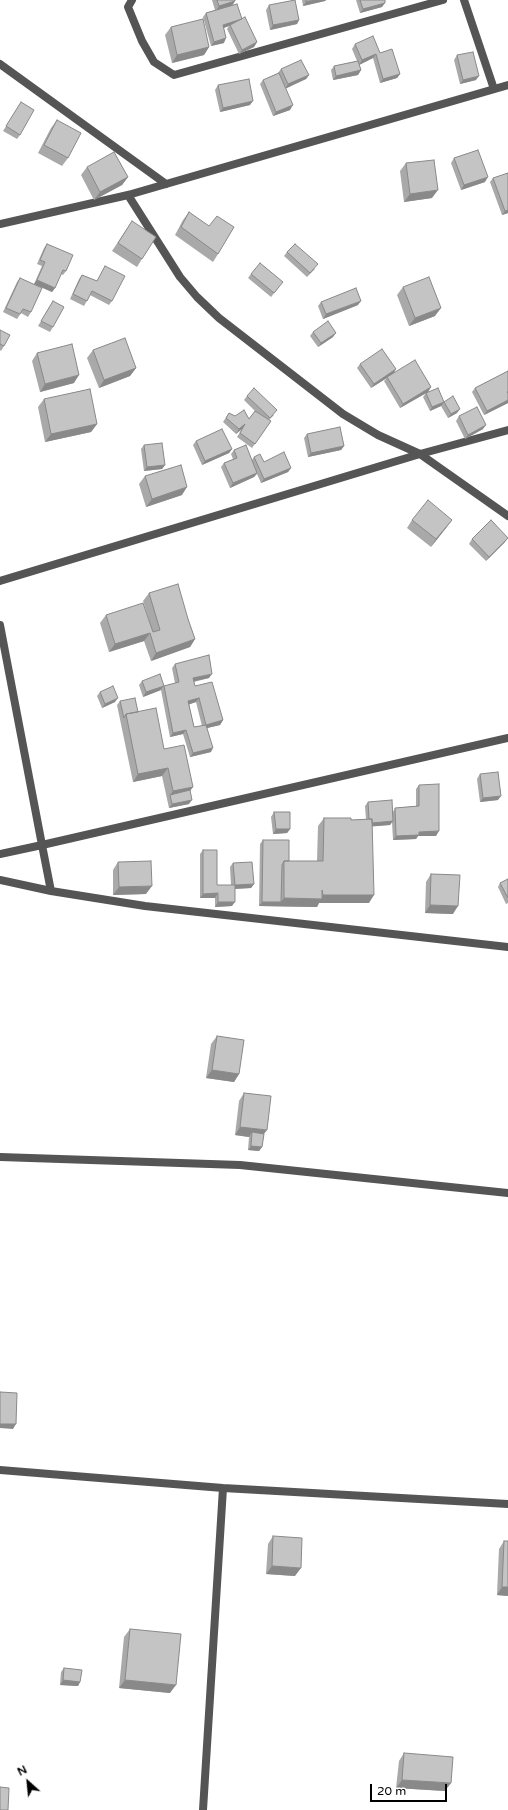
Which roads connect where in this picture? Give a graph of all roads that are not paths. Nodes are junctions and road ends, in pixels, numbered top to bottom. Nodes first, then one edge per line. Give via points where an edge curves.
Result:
1 (132, 0) edge
2 (444, 0) edge
3 (464, 0) edge
4 (0, 64) edge
5 (508, 85) edge
6 (494, 89) junction
7 (166, 184) junction
8 (128, 195) junction
9 (0, 224) edge
10 (508, 430) edge
11 (420, 454) junction
12 (508, 516) edge
13 (0, 580) edge
14 (0, 625) edge
15 (508, 738) edge
16 (42, 845) junction
17 (0, 854) edge
18 (0, 880) edge
19 (51, 891) junction
20 (508, 947) edge
21 (0, 1156) edge
22 (508, 1194) edge
23 (0, 1470) edge
24 (223, 1488) junction
25 (508, 1504) edge
26 (203, 1810) edge

1 - 2 street via 128,8 142,41 154,62 174,75
3 - 6 street
4 - 7 street
5 - 6 street
6 - 7 street
7 - 8 street
8 - 9 street
8 - 11 street via 180,277 219,318 343,414
10 - 11 street
11 - 12 street
11 - 13 street
14 - 16 street
15 - 16 street
16 - 17 street
16 - 19 street
18 - 19 street
19 - 20 street via 144,906
21 - 22 street via 240,1165
23 - 24 street
24 - 25 street
24 - 26 street

